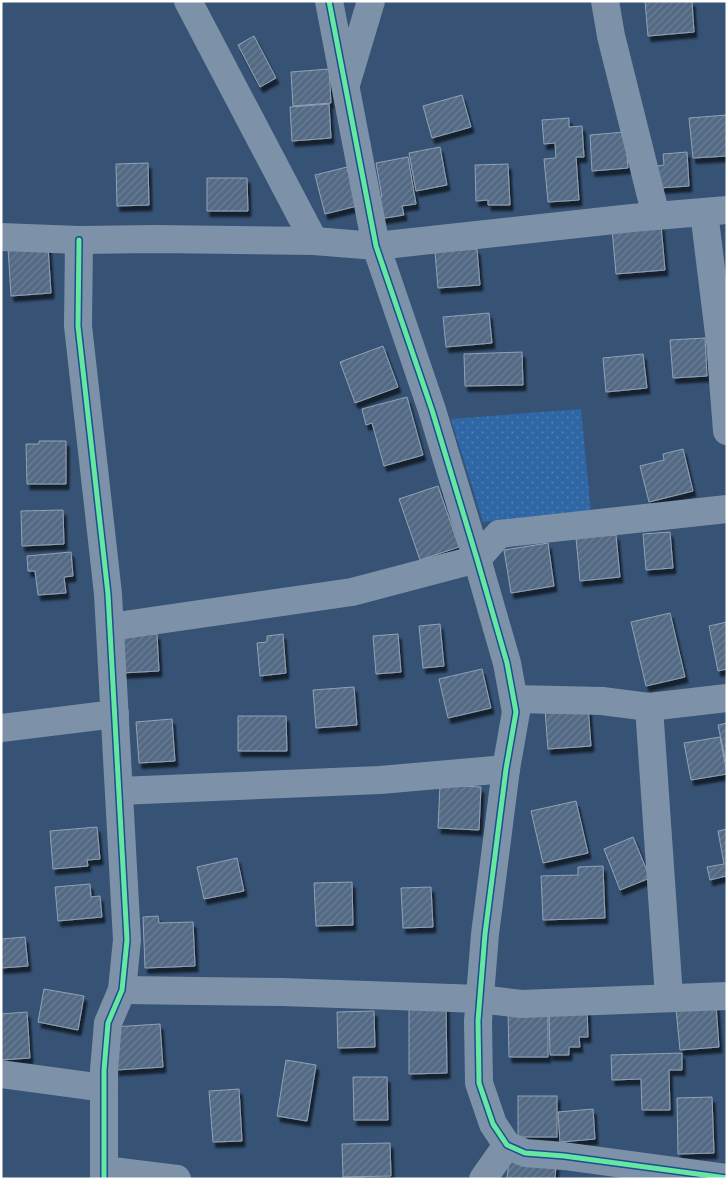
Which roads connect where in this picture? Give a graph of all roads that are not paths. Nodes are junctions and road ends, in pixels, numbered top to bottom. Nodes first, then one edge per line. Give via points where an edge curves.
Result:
1 (188, 1) edge
2 (329, 1) edge
3 (371, 1) edge
4 (605, 1) edge
5 (346, 85) junction
6 (715, 211) edge
7 (656, 216) junction
8 (1, 237) edge
9 (79, 240) junction
10 (314, 241) junction
11 (376, 246) junction
12 (727, 431) edge
13 (727, 509) edge
14 (477, 559) junction
15 (110, 627) junction
16 (727, 698) edge
17 (514, 699) junction
18 (649, 707) junction
19 (115, 714) junction
20 (1, 728) edge
21 (506, 769) junction
22 (119, 791) junction
23 (122, 990) junction
24 (727, 996) edge
25 (669, 997) junction
26 (480, 999) junction
27 (1, 1074) edge
28 (104, 1088) junction
29 (507, 1145) junction
30 (104, 1174) edge
31 (727, 1178) edge
32 (177, 1179) edge
33 (483, 1179) edge

1 - 10 street
2 - 5 street
3 - 5 street
4 - 7 street
5 - 11 street
6 - 7 street
6 - 12 street
7 - 11 street
8 - 9 street
9 - 10 street
9 - 15 street via 78,326
10 - 11 street
11 - 14 street via 432,410
13 - 14 street via 499,534
14 - 15 street via 352,592
14 - 17 street
15 - 19 street
16 - 18 street
17 - 18 street via 602,701
17 - 21 street via 516,712
18 - 25 street
19 - 20 street
19 - 22 street
21 - 22 street via 380,780
21 - 26 street
22 - 23 street via 126,940
23 - 26 street
23 - 28 street via 108,1023
24 - 25 street
25 - 26 street via 521,1004
26 - 29 street via 479,1083 493,1124
27 - 28 street
28 - 30 street
29 - 31 street via 525,1153
29 - 33 street
30 - 32 street

